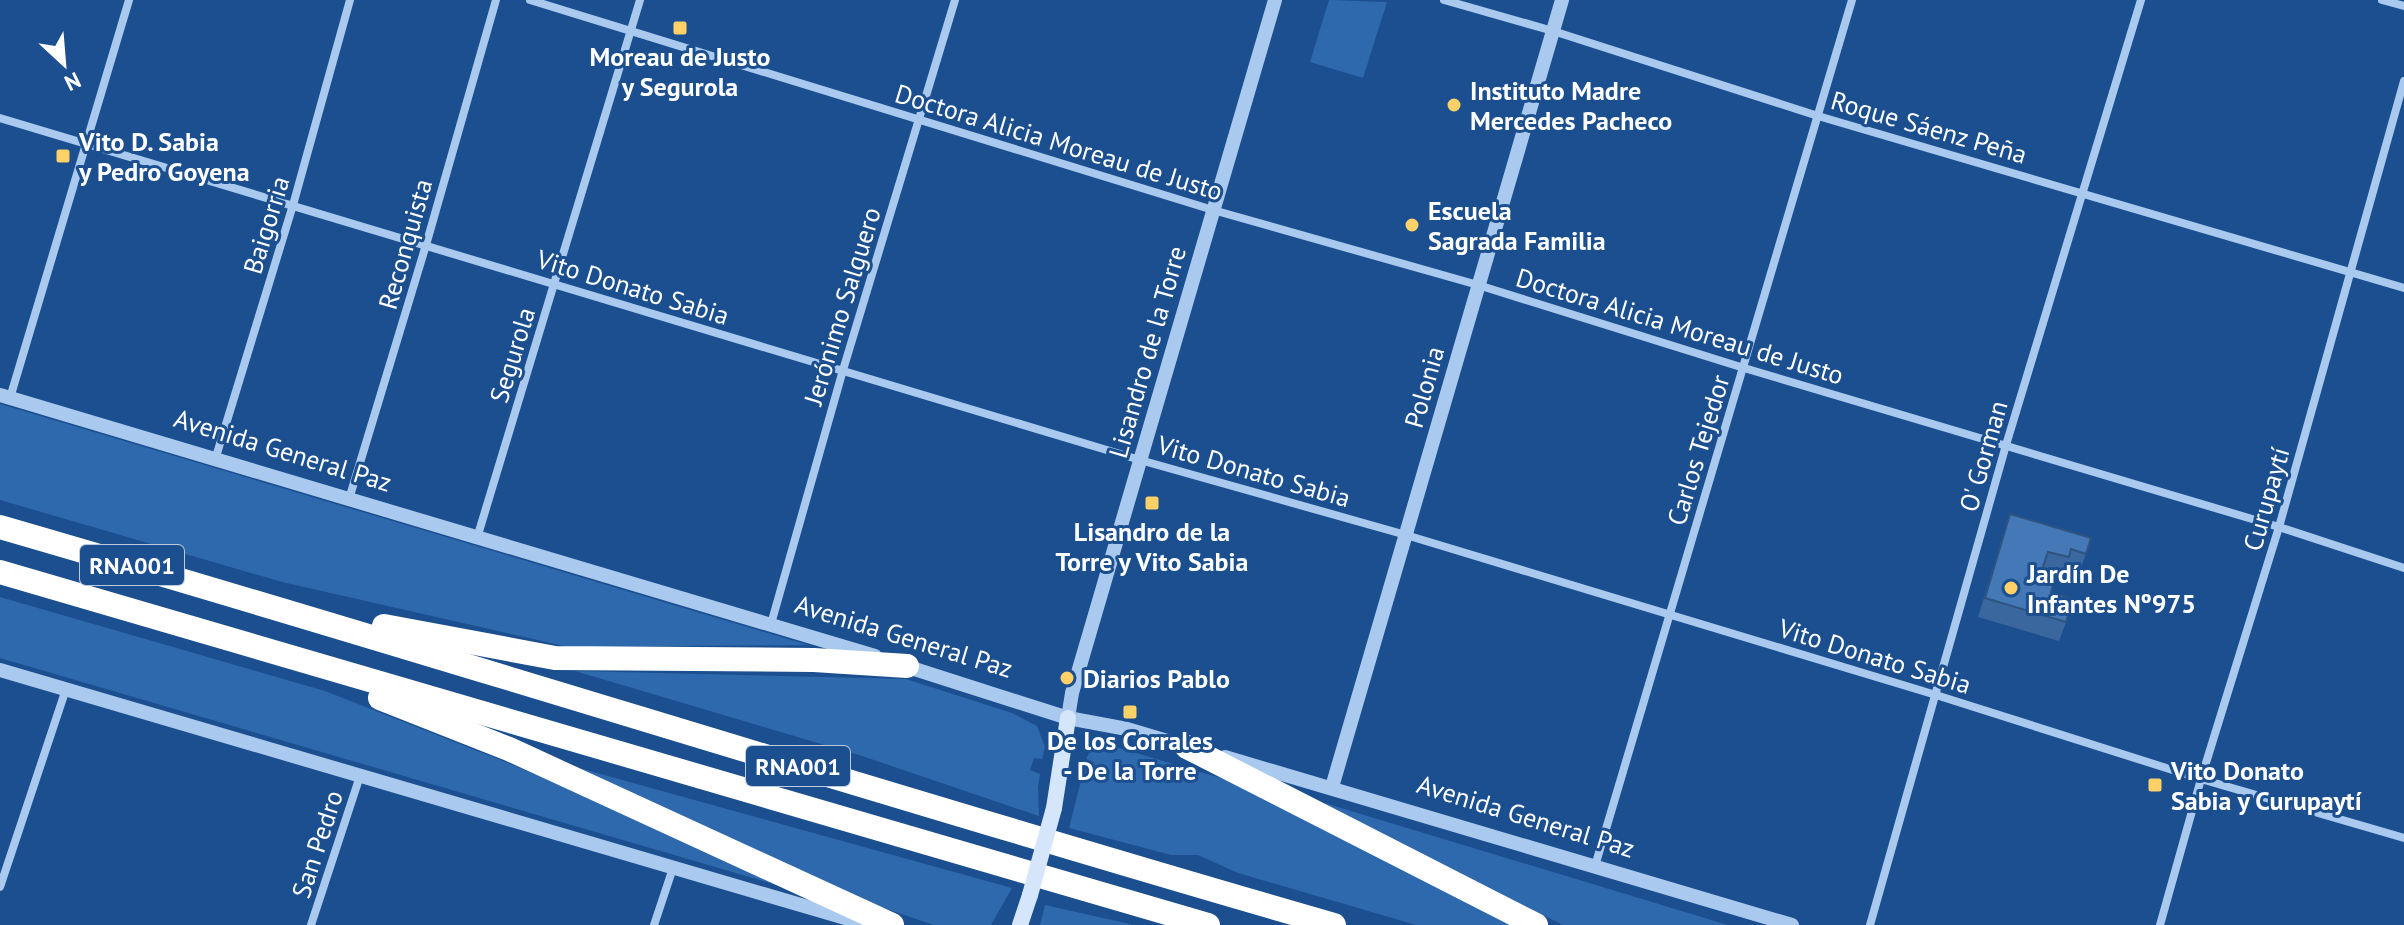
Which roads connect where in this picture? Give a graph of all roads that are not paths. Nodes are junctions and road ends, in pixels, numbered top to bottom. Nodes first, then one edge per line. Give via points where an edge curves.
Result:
1 (129, 0) edge
2 (350, 0) edge
3 (496, 0) edge
4 (530, 0) edge
5 (640, 0) edge
6 (955, 0) edge
7 (1275, 0) edge
8 (1444, 0) edge
9 (1562, 0) edge
10 (1852, 0) edge
11 (2141, 0) edge
12 (2382, 0) edge
13 (2404, 6) edge
14 (1553, 31) junction
15 (631, 32) junction
16 (2404, 81) edge
17 (1818, 116) junction
18 (0, 118) edge
19 (919, 121) junction
20 (87, 144) junction
21 (2084, 193) junction
22 (293, 205) junction
23 (1213, 210) junction
24 (426, 245) junction
25 (2351, 273) junction
26 (554, 284) junction
27 (1478, 285) junction
28 (2404, 288) edge
29 (1744, 368) junction
30 (843, 370) junction
31 (5, 397) edge
32 (2006, 445) junction
33 (215, 460) junction
34 (1140, 460) junction
35 (349, 499) junction
36 (0, 527) edge
37 (2279, 527) junction
38 (1406, 535) junction
39 (477, 538) junction
40 (2404, 568) edge
41 (0, 572) edge
42 (264, 603) junction
43 (1670, 616) junction
44 (771, 624) junction
45 (232, 640) junction
46 (907, 666) junction
47 (0, 670) edge
48 (66, 689) junction
49 (1936, 695) junction
50 (1068, 718) junction
51 (1187, 747) junction
52 (360, 776) junction
53 (2201, 779) junction
54 (1332, 787) junction
55 (2404, 838) edge
56 (1595, 866) junction
57 (673, 868) junction
58 (0, 887) edge
59 (311, 925) edge
60 (654, 925) edge
61 (869, 925) edge
62 (892, 925) edge
63 (1020, 925) edge
64 (1208, 925) edge
65 (1334, 925) edge
66 (1536, 925) edge
67 (1792, 925) edge
68 (1870, 925) edge
69 (2160, 925) edge

1 - 20 street
2 - 22 street, Baigorria
3 - 24 street, Reconquista
4 - 15 street, Doctora Alicia Moreau de Justo
5 - 15 street, Segurola
6 - 19 street, Jerónimo Salguero
7 - 23 street, Lisandro de la Torre
8 - 14 street, Roque Sáenz Peña
9 - 14 street, Polonia
10 - 17 street, Carlos Tejedor
11 - 21 street, O' Gorman
12 - 13 street
14 - 17 street, Roque Sáenz Peña
14 - 27 street, Polonia
15 - 19 street, Doctora Alicia Moreau de Justo
15 - 26 street, Segurola
16 - 25 street, Curupaytí
17 - 21 street, Roque Sáenz Peña
17 - 29 street, Carlos Tejedor
18 - 20 street, Vito Donato Sabia
19 - 23 street, Doctora Alicia Moreau de Justo
19 - 30 street, Jerónimo Salguero
20 - 22 street, Vito Donato Sabia
20 - 31 street
21 - 25 street, Roque Sáenz Peña
21 - 32 street, O' Gorman
22 - 24 street, Vito Donato Sabia
22 - 33 street, Baigorria
23 - 27 street, Doctora Alicia Moreau de Justo
23 - 34 street, Lisandro de la Torre
24 - 26 street, Vito Donato Sabia
24 - 35 street, Reconquista
25 - 28 street, Roque Sáenz Peña
25 - 37 street, Curupaytí
26 - 30 street, Vito Donato Sabia
26 - 39 street, Segurola
27 - 29 street, Doctora Alicia Moreau de Justo
27 - 38 street, Polonia
29 - 32 street, Doctora Alicia Moreau de Justo
29 - 43 street, Carlos Tejedor
30 - 34 street, Vito Donato Sabia
30 - 44 street, Jerónimo Salguero
31 - 33 street, Avenida General Paz
32 - 37 street, Doctora Alicia Moreau de Justo
32 - 49 street, O' Gorman
33 - 35 street, Avenida General Paz
34 - 38 street, Vito Donato Sabia
34 - 50 street, Lisandro de la Torre
35 - 39 street, Avenida General Paz
36 - 42 highway, RNA001
37 - 40 street, Doctora Alicia Moreau de Justo
37 - 53 street, Curupaytí
38 - 43 street, Vito Donato Sabia
38 - 54 street, Polonia
39 - 44 street, Avenida General Paz
41 - 45 highway, RNA001
42 - 46 highway via 555,658
42 - 65 highway, RNA001
43 - 49 street, Vito Donato Sabia
43 - 56 street, Carlos Tejedor
44 - 46 street, Avenida General Paz
45 - 62 highway via 509,749
45 - 64 highway, RNA001
46 - 50 street, Avenida General Paz
47 - 48 street
48 - 52 street
48 - 58 street
49 - 53 street, Vito Donato Sabia
49 - 68 street, O' Gorman
50 - 51 street, Avenida General Paz
50 - 63 main road, bridge via 1054,808
51 - 54 street, Avenida General Paz
51 - 66 highway
52 - 57 street
52 - 59 street, San Pedro
53 - 55 street, Vito Donato Sabia
53 - 69 street, Curupaytí
54 - 56 street, Avenida General Paz
56 - 67 street, Avenida General Paz
57 - 60 street
57 - 61 street

